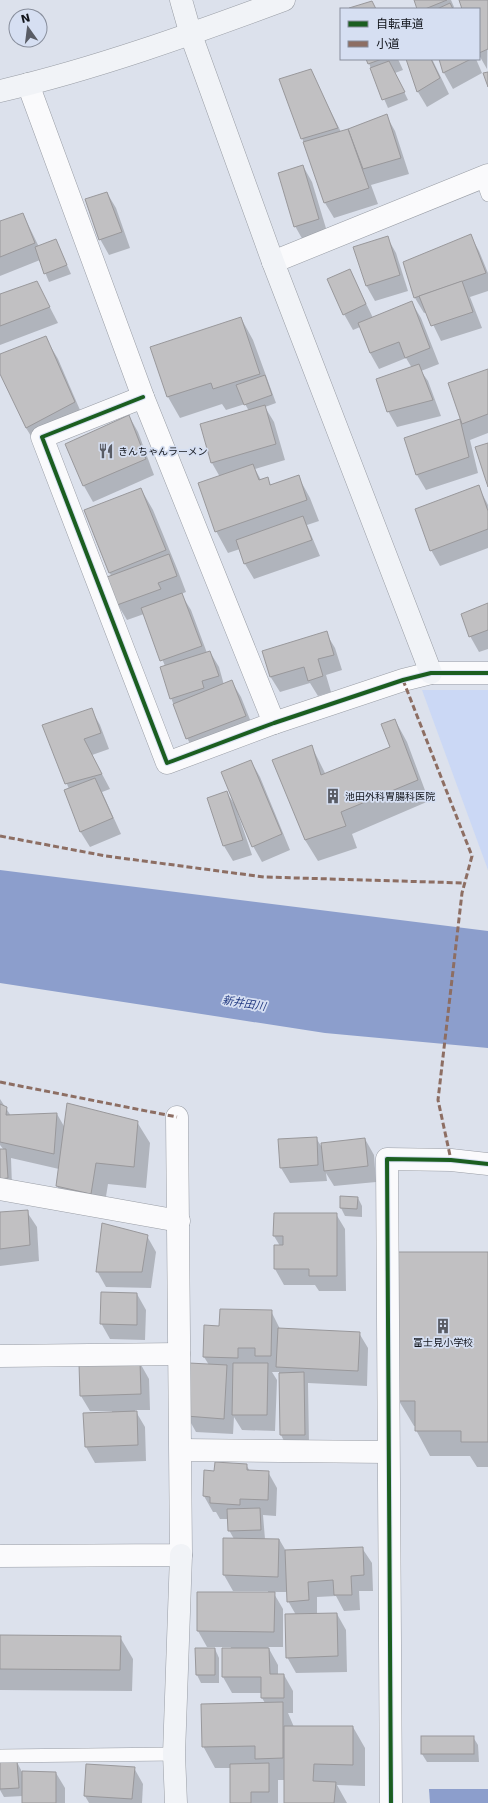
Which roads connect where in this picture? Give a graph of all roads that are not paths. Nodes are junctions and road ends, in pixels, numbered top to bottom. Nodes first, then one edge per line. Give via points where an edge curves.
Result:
1 (181, 0) edge
2 (284, 0) edge
3 (191, 34) junction
4 (28, 84) junction
5 (0, 91) edge
6 (486, 183) edge
7 (273, 262) junction
8 (143, 397) junction
9 (488, 673) edge
10 (432, 674) junction
11 (274, 723) junction
12 (178, 1117) dead end
13 (488, 1164) edge
14 (0, 1189) edge
15 (179, 1221) junction
16 (179, 1354) junction
17 (0, 1356) edge
18 (181, 1450) junction
19 (388, 1452) junction
20 (181, 1555) junction
21 (0, 1556) edge
22 (174, 1754) junction
23 (0, 1756) edge
24 (176, 1803) edge
25 (391, 1803) edge

1 - 3 street
2 - 3 street
3 - 4 street
3 - 7 street
4 - 5 street
4 - 8 street
6 - 7 street
7 - 10 street
8 - 11 street
8 - 11 street via 42,437 167,763
9 - 10 street
10 - 11 street via 403,680
12 - 15 street
13 - 19 street via 451,1160 387,1159
14 - 15 street
15 - 16 street
16 - 17 street
16 - 18 street
18 - 19 street
18 - 20 street
19 - 25 street
20 - 21 street
20 - 22 street
22 - 23 lane
22 - 24 street

